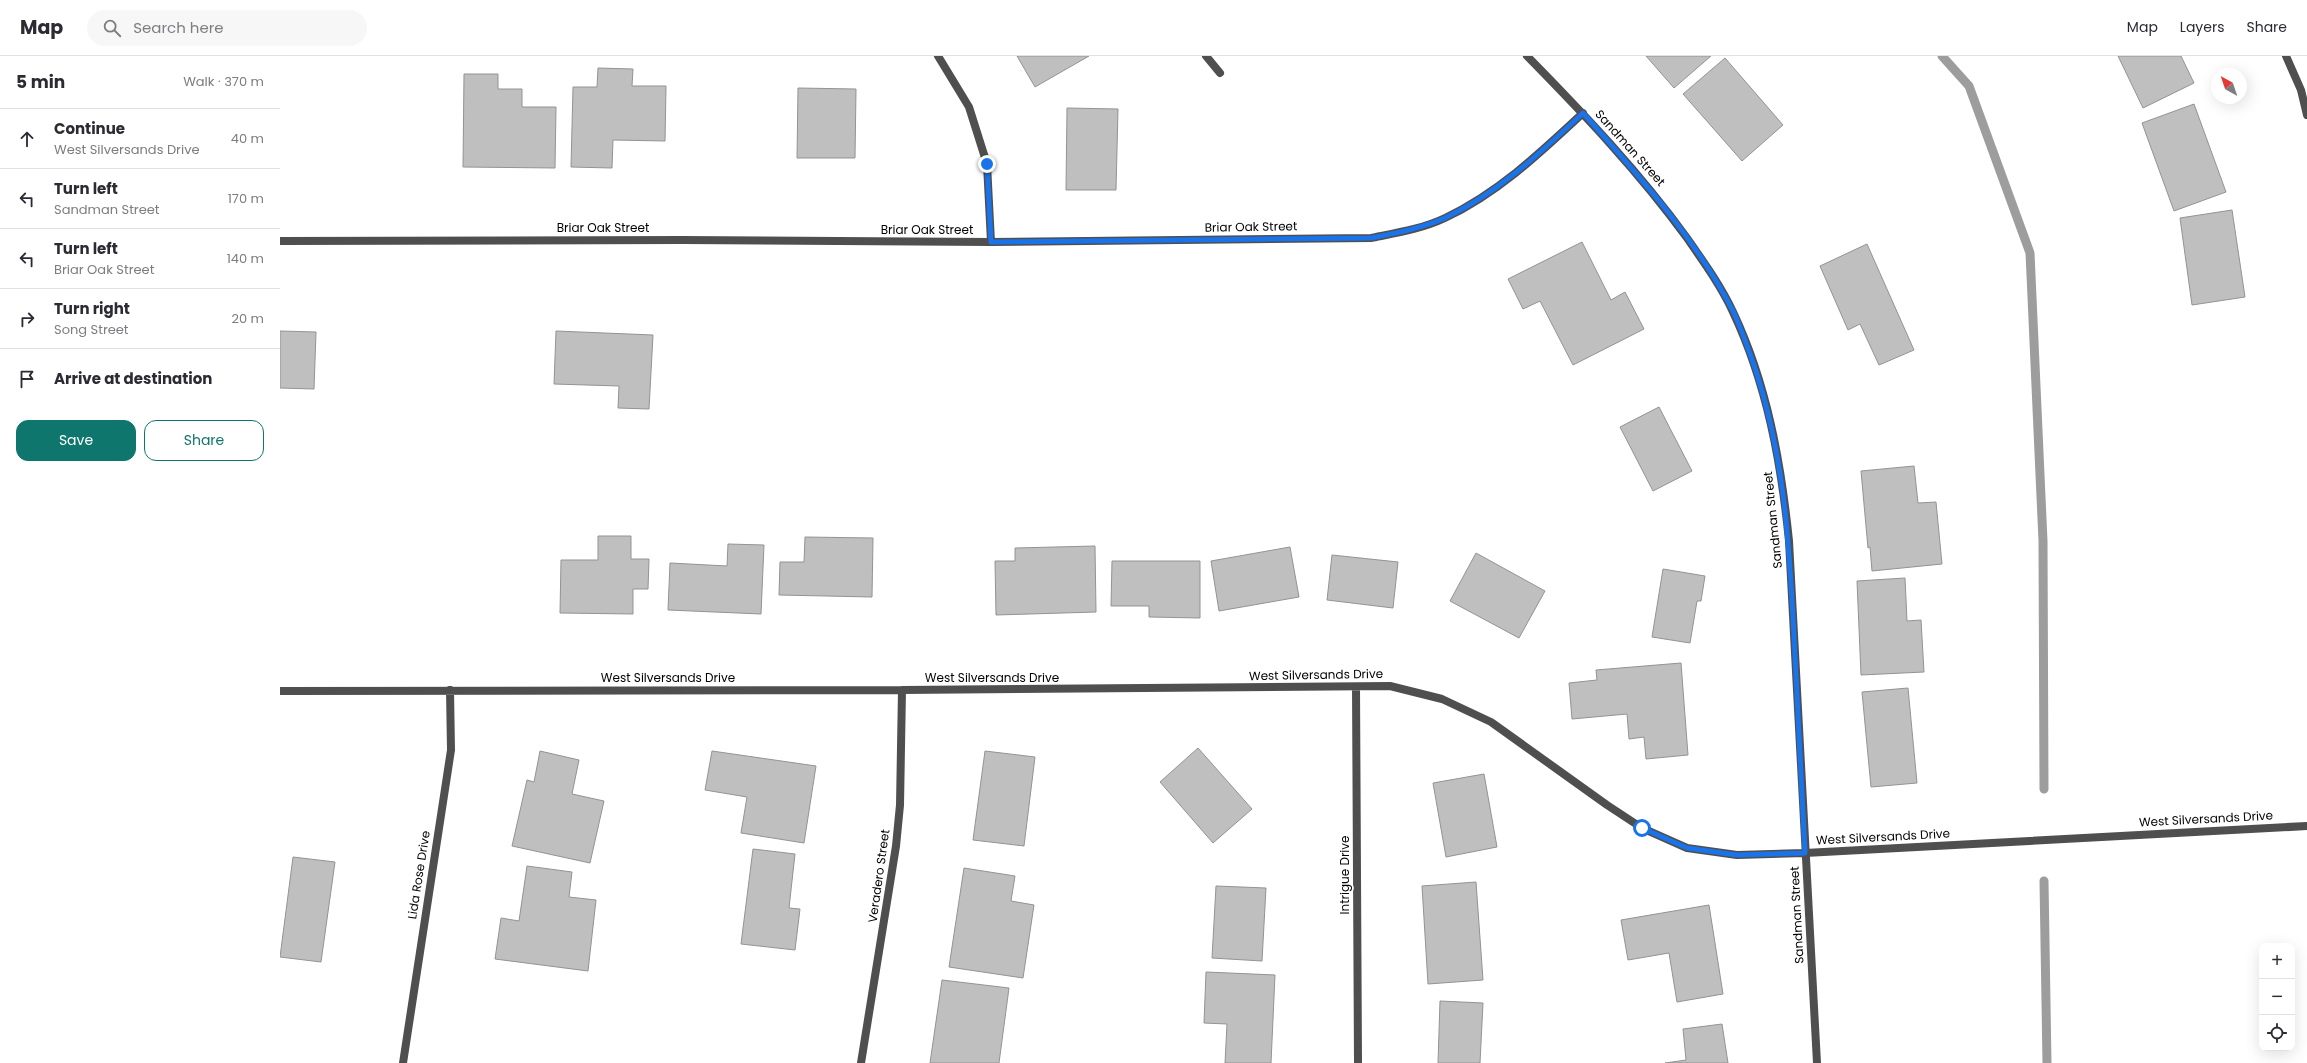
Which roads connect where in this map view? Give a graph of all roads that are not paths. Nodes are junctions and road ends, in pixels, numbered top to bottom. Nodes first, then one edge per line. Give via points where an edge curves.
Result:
1 (938, 56) edge
2 (1206, 56) edge
3 (1527, 56) edge
4 (2286, 56) edge
5 (1220, 73) dead end
6 (1583, 113) junction
7 (2307, 115) edge
8 (280, 241) edge
9 (991, 242) junction
10 (1356, 687) junction
11 (450, 690) junction
12 (902, 690) junction
13 (280, 692) edge
14 (2307, 826) edge
15 (1805, 853) junction
16 (403, 1063) edge
17 (861, 1063) edge
18 (1358, 1063) edge
19 (1817, 1063) edge

1 - 9 street via 969,107 987,164
2 - 5 street
3 - 6 street, Sandman Street
4 - 7 street via 2301,90
6 - 9 street, Briar Oak Street via 1529,164 1500,186 1444,218 1408,230 1371,238
6 - 15 street, Sandman Street via 1657,196 1703,261 1733,311 1768,409 1782,474 1789,541
8 - 9 street, Briar Oak Street
10 - 12 street, West Silversands Drive
10 - 15 street, West Silversands Drive via 1390,686 1442,699 1491,722 1642,828 1687,848 1737,855
10 - 18 street, Intrigue Drive
11 - 12 street, West Silversands Drive
11 - 13 street, West Silversands Drive
11 - 16 street, Lida Rose Drive via 451,750
12 - 17 street, Veradero Street via 900,805 896,846
14 - 15 street, West Silversands Drive
15 - 19 street, Sandman Street

